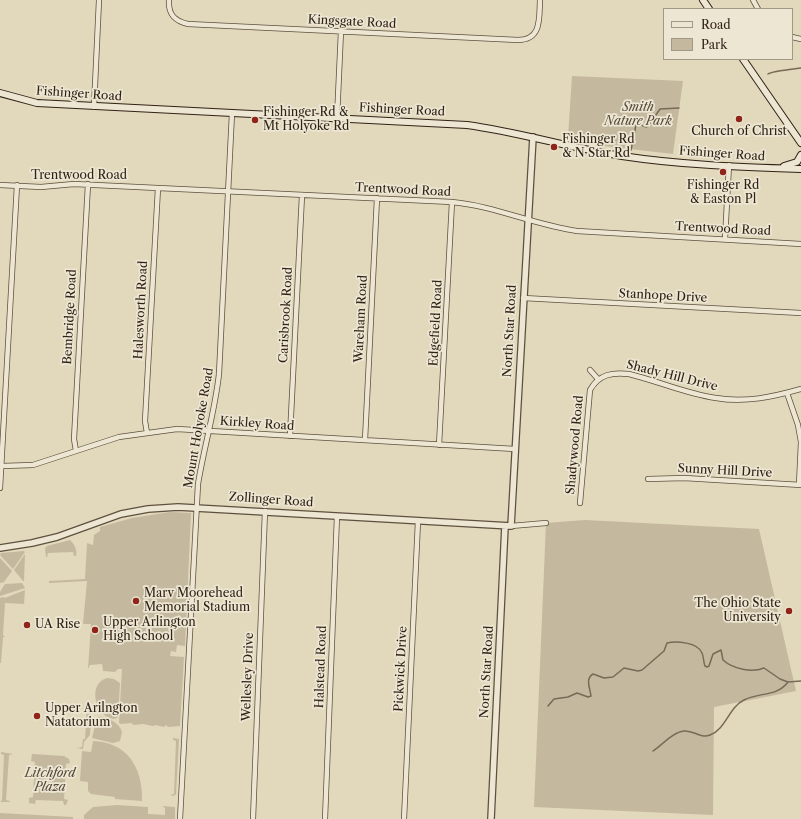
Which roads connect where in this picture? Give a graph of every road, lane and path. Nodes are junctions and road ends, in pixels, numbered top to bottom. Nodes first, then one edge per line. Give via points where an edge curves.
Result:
1 (99, 0) edge
2 (169, 0) edge
3 (540, 0) edge
4 (341, 31) junction
5 (744, 60) edge
6 (0, 93) edge
7 (94, 107) junction
8 (232, 113) junction
9 (337, 118) junction
10 (533, 137) junction
11 (801, 143) edge
12 (801, 155) edge
13 (729, 166) junction
14 (775, 168) junction
15 (801, 169) edge
16 (0, 184) edge
17 (88, 184) junction
18 (17, 186) junction
19 (158, 188) junction
20 (229, 191) junction
21 (302, 195) junction
22 (377, 198) junction
23 (452, 202) junction
24 (528, 219) junction
25 (725, 239) junction
26 (801, 244) edge
27 (523, 298) junction
28 (801, 313) edge
29 (590, 370) dead end
30 (598, 379) junction
31 (801, 389) edge
32 (787, 393) junction
33 (209, 430) junction
34 (147, 433) junction
35 (290, 436) junction
36 (365, 440) junction
37 (439, 445) junction
38 (515, 449) junction
39 (76, 451) junction
40 (2, 466) junction
41 (648, 478) dead end
42 (800, 485) edge
43 (0, 488) edge
44 (580, 503) dead end
45 (197, 506) junction
46 (265, 511) junction
47 (337, 516) junction
48 (418, 521) junction
49 (546, 523) dead end
50 (505, 526) junction
51 (511, 526) junction
52 (0, 548) edge
53 (180, 819) edge
54 (253, 819) edge
55 (325, 819) edge
56 (404, 819) edge
57 (492, 819) edge

1 - 7 street
2 - 4 street, Kingsgate Road via 172,16 179,22 188,24
3 - 4 street, Kingsgate Road via 539,24 533,36 526,39
4 - 9 street
5 - 11 main road
6 - 7 main road, Fishinger Road via 37,104
7 - 8 main road, Fishinger Road
8 - 9 main road, Fishinger Road
8 - 20 street, Mount Holyoke Road
9 - 10 main road, Fishinger Road via 447,123
10 - 13 main road, Fishinger Road via 620,156
10 - 24 street, North Star Road
12 - 14 main road via 799,161
13 - 14 main road, Fishinger Road
13 - 25 street
14 - 15 main road, Fishinger Road
16 - 18 street, Trentwood Road
17 - 18 street, Trentwood Road
17 - 19 street, Trentwood Road
17 - 39 street, Bembridge Road via 74,439
18 - 40 street
19 - 20 street, Trentwood Road
19 - 34 street, Halesworth Road via 145,421
20 - 21 street, Trentwood Road
20 - 33 street, Mount Holyoke Road via 219,374
21 - 22 street, Trentwood Road
21 - 35 street, Carisbrook Road
22 - 23 street, Trentwood Road
22 - 36 street, Wareham Road
23 - 24 street, Trentwood Road
23 - 37 street, Edgefield Road
24 - 25 street, Trentwood Road via 550,226 577,230
24 - 27 street, North Star Road
25 - 26 street, Trentwood Road
27 - 28 street, Stanhope Drive
27 - 38 street, North Star Road
29 - 30 street
30 - 32 street, Shady Hill Drive via 609,374 634,375 716,398 750,400
30 - 44 street, Shadywood Road via 590,390
31 - 32 street, Shady Hill Drive
32 - 42 street via 801,442
33 - 34 street, Kirkley Road
33 - 35 street, Kirkley Road
33 - 45 street, Mount Holyoke Road via 202,460
34 - 39 street, Kirkley Road via 119,437
35 - 36 street, Kirkley Road
36 - 37 street, Kirkley Road
37 - 38 street, Kirkley Road
38 - 51 street, North Star Road
39 - 40 street, Kirkley Road via 32,465
40 - 43 street
41 - 42 street, Sunny Hill Drive
45 - 46 street, Zollinger Road
45 - 52 street, Zollinger Road via 136,511 108,518 57,537
45 - 53 street, Mount Holyoke Road
46 - 47 street, Zollinger Road
46 - 54 street, Wellesley Drive
47 - 48 street, Zollinger Road
47 - 55 street, Halstead Road
48 - 50 street, Zollinger Road
48 - 56 street, Pickwick Drive
49 - 51 street, Zollinger Road
50 - 51 street, Zollinger Road
50 - 57 street, North Star Road

